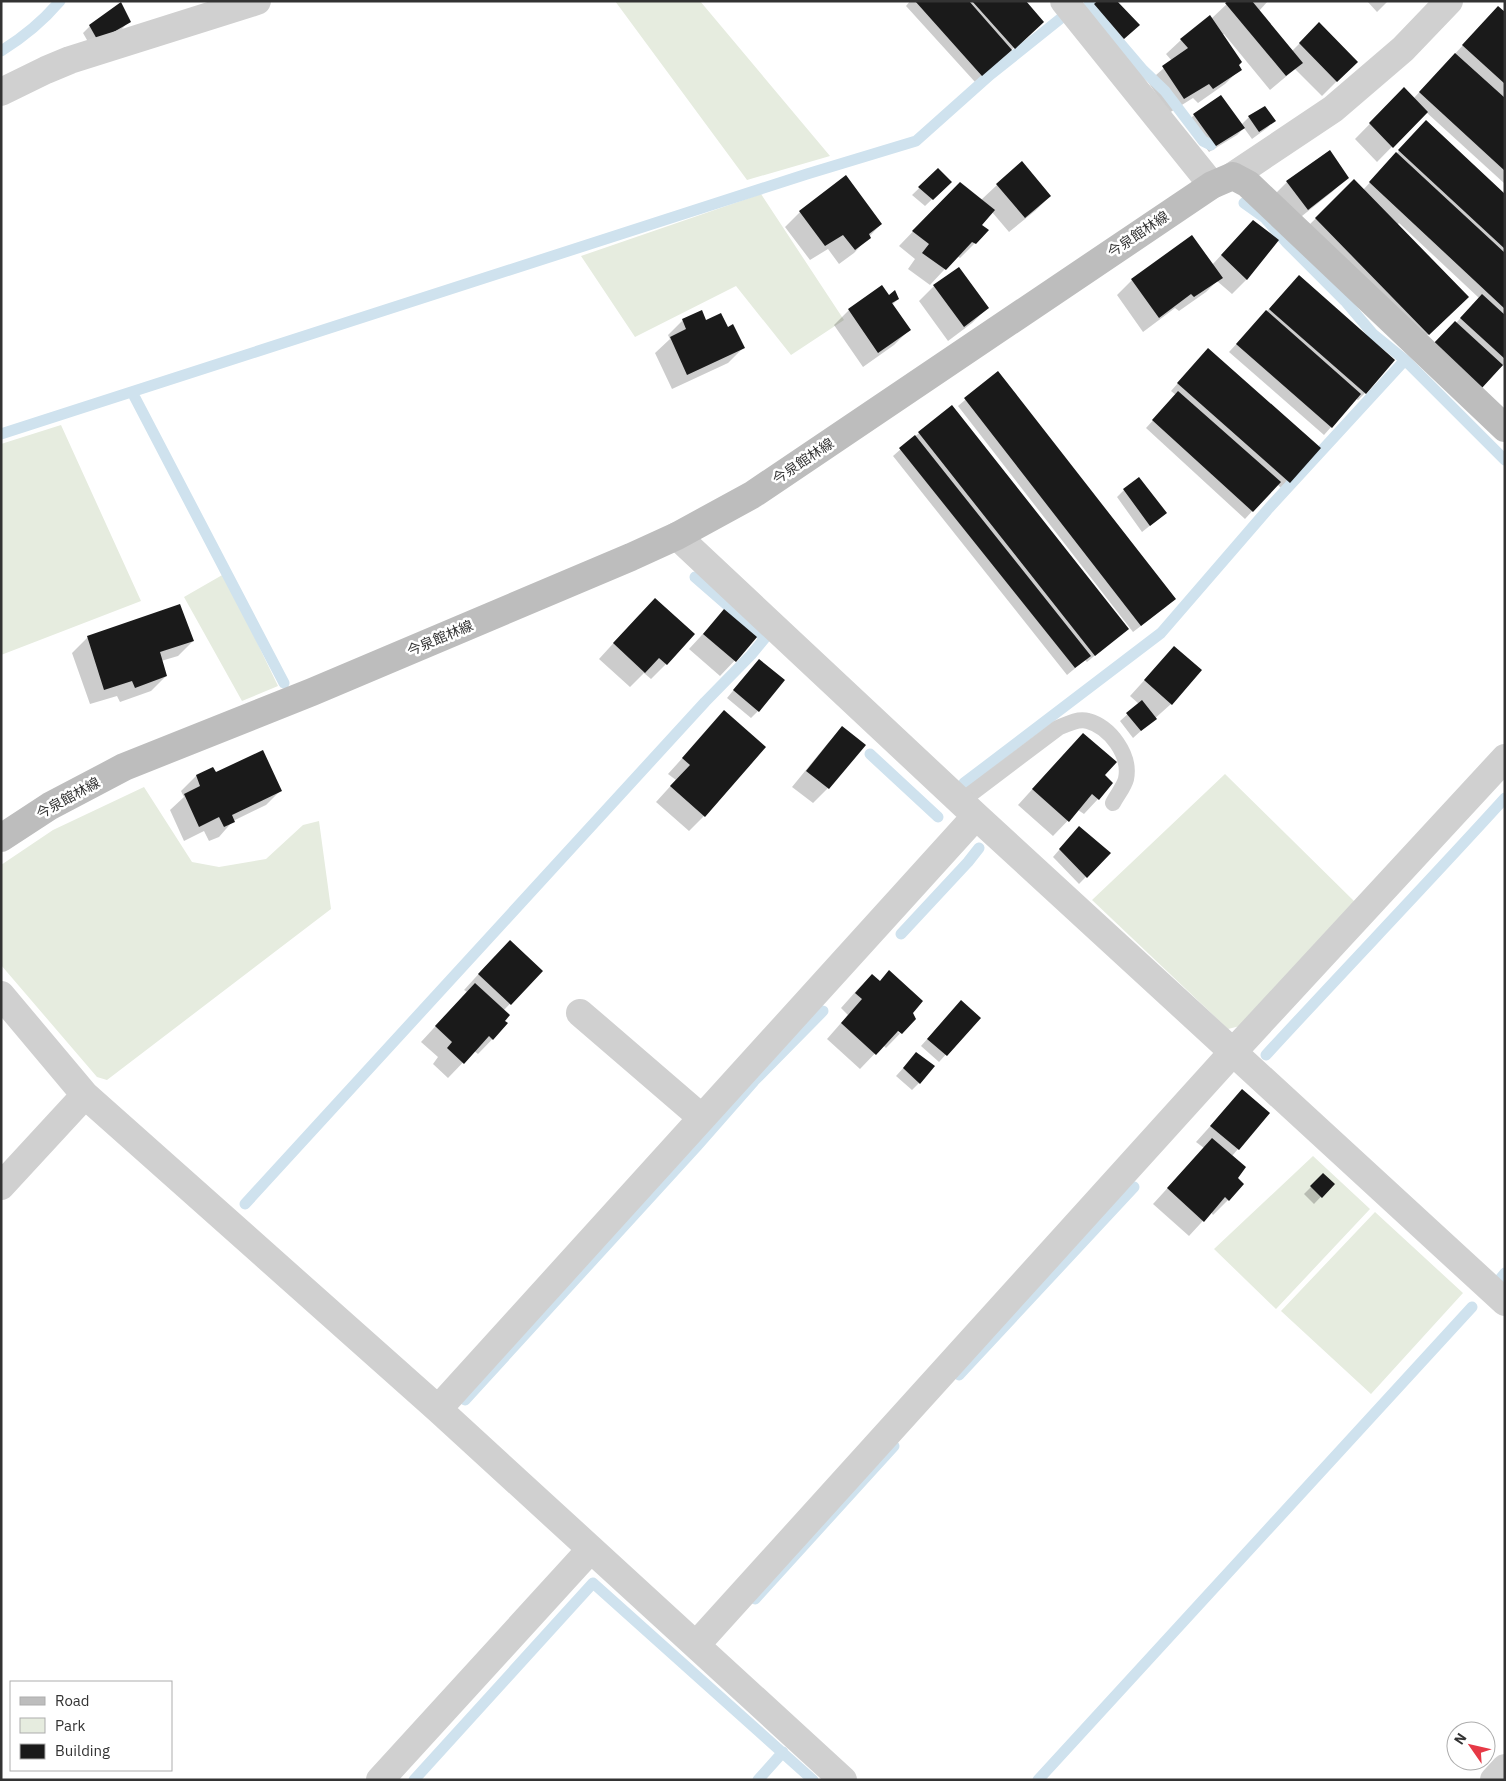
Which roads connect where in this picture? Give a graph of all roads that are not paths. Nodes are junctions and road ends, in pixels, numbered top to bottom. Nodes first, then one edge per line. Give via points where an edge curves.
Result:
1 (257, 1) edge
2 (1064, 1) edge
3 (1449, 1) edge
4 (1, 92) edge
5 (1222, 180) junction
6 (1505, 428) edge
7 (677, 536) junction
8 (1505, 758) edge
9 (1113, 803) dead end
10 (968, 809) junction
11 (1, 838) edge
12 (1, 995) edge
13 (580, 1013) dead end
14 (1233, 1052) junction
15 (85, 1095) junction
16 (702, 1118) junction
17 (1, 1186) edge
18 (1505, 1302) edge
19 (438, 1409) junction
20 (591, 1549) junction
21 (696, 1646) junction
22 (1505, 1768) edge
23 (380, 1780) edge
24 (843, 1780) edge
25 (1494, 1780) edge

1 - 4 street via 70,60
2 - 5 street
3 - 5 street via 1404,49 1333,109
5 - 6 main road via 1248,184
5 - 7 main road, 今泉館林線 via 752,495
7 - 10 street
7 - 11 main road, 今泉館林線 via 312,692 124,767 50,806
8 - 14 street
9 - 10 lane via 1126,780 1127,767 1113,738 1099,726 1086,721 1058,728
10 - 14 street
10 - 16 street
12 - 15 street
13 - 16 street
14 - 18 street
14 - 21 street
15 - 17 street
15 - 19 street
16 - 19 street
19 - 20 street
20 - 21 street
20 - 23 street
21 - 24 street
22 - 25 street

